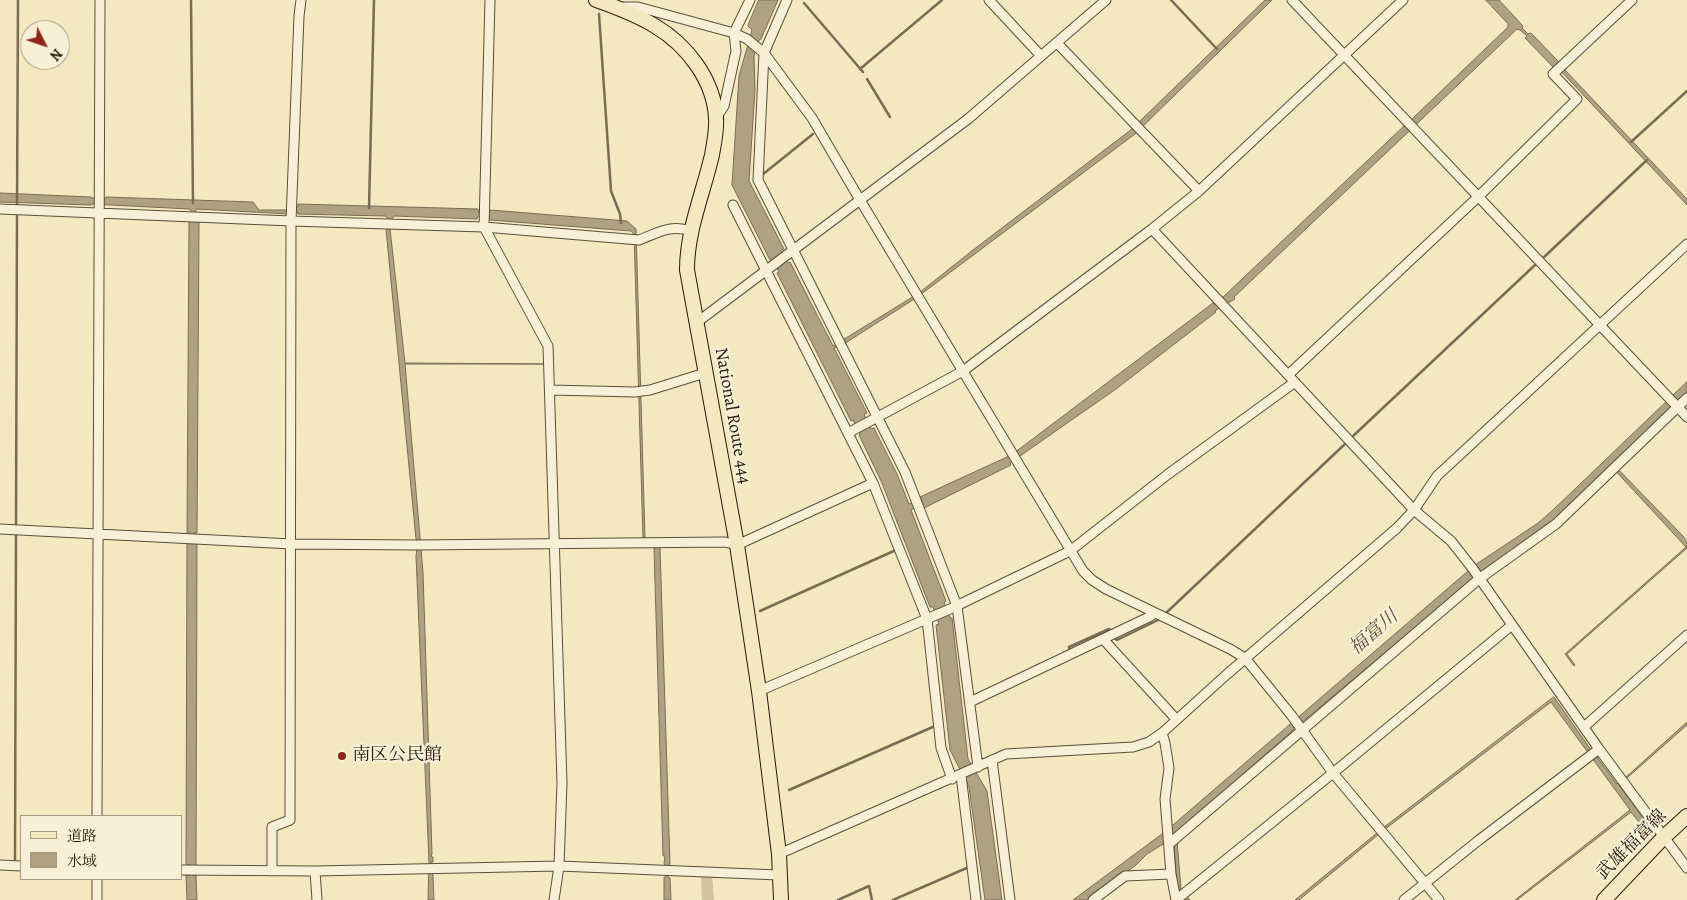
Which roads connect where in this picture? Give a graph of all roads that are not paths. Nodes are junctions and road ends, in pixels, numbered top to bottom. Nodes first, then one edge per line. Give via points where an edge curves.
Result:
1 (100, 0) edge
2 (301, 0) edge
3 (490, 0) edge
4 (596, 0) edge
5 (750, 0) edge
6 (787, 0) edge
7 (988, 0) edge
8 (1106, 0) edge
9 (1292, 0) edge
10 (1403, 0) edge
11 (1632, 0) edge
12 (613, 6) junction
13 (738, 35) junction
14 (1057, 43) junction
15 (764, 53) junction
16 (1344, 55) junction
17 (1042, 56) junction
18 (716, 118) junction
19 (1199, 192) junction
20 (1478, 197) junction
21 (860, 200) junction
22 (733, 205) dead end
23 (0, 209) edge
24 (99, 210) junction
25 (291, 214) junction
26 (484, 219) junction
27 (1152, 228) junction
28 (691, 231) junction
29 (1687, 244) edge
30 (791, 252) junction
31 (768, 269) junction
32 (696, 323) junction
33 (1600, 325) junction
34 (962, 371) junction
35 (705, 373) junction
36 (1288, 375) junction
37 (1295, 382) junction
38 (550, 390) junction
39 (1687, 398) edge
40 (1674, 403) junction
41 (1687, 417) edge
42 (874, 419) junction
43 (852, 431) junction
44 (873, 483) junction
45 (1414, 510) junction
46 (0, 529) edge
47 (98, 533) junction
48 (555, 543) junction
49 (292, 544) junction
50 (737, 545) junction
51 (1070, 551) junction
52 (1476, 574) junction
53 (954, 607) junction
54 (1155, 613) junction
55 (930, 617) junction
56 (1512, 625) junction
57 (1687, 635) edge
58 (1103, 639) junction
59 (1245, 658) junction
60 (759, 691) junction
61 (970, 702) junction
62 (1176, 719) junction
63 (1584, 727) junction
64 (1301, 728) junction
65 (1162, 733) junction
66 (1595, 752) junction
67 (992, 760) junction
68 (977, 767) junction
69 (1333, 773) junction
70 (956, 777) junction
71 (97, 815) edge
72 (1687, 816) edge
73 (1172, 840) junction
74 (1667, 841) junction
75 (779, 854) junction
76 (0, 865) edge
77 (20, 866) edge
78 (559, 866) junction
79 (1687, 868) edge
80 (188, 870) edge
81 (272, 871) junction
82 (315, 871) junction
83 (1171, 874) junction
84 (779, 875) junction
85 (97, 880) edge
86 (1425, 883) junction
87 (1180, 897) edge
88 (97, 900) edge
89 (317, 900) edge
90 (554, 900) edge
91 (781, 900) edge
92 (976, 900) edge
93 (1010, 900) edge
94 (1093, 900) edge
95 (1404, 900) edge
96 (1439, 900) edge
97 (1604, 900) edge

1 - 24 street
2 - 25 street
3 - 26 street
4 - 12 main road, National Route 444
5 - 13 street
6 - 15 street
7 - 17 street
8 - 14 street
9 - 16 street
10 - 16 street
11 - 20 street via 1553,74 1577,99
12 - 13 street via 638,7
12 - 18 main road, National Route 444 via 655,26 691,57 704,76
13 - 15 street
13 - 18 street via 724,106
14 - 17 street
14 - 19 street
15 - 21 street via 812,118
15 - 30 street via 758,180
16 - 19 street
16 - 20 street
17 - 21 street via 968,119
18 - 28 main road, National Route 444 via 711,157
19 - 27 street
20 - 33 street
20 - 36 street
21 - 30 street
21 - 34 street
22 - 31 street
23 - 24 street
24 - 25 street via 193,217
24 - 47 street
25 - 26 street via 390,224
25 - 49 street
26 - 28 street via 635,239 662,230 684,228
26 - 38 street via 548,346
27 - 34 street
27 - 36 street
28 - 32 main road, National Route 444 via 687,270
29 - 33 street
30 - 31 street
30 - 42 street
31 - 32 street
31 - 43 street
32 - 35 main road, National Route 444
33 - 40 street
33 - 45 street via 1437,476
34 - 42 street
34 - 51 street
35 - 38 street via 640,391
35 - 50 main road, National Route 444
36 - 37 street
37 - 45 street
37 - 51 street via 1167,475
38 - 48 street
39 - 40 street
40 - 41 street
40 - 52 street via 1556,524
42 - 43 street
42 - 53 street via 905,472
43 - 44 street
44 - 50 street
44 - 55 street
45 - 52 street via 1451,542
45 - 59 street via 1390,535
46 - 47 street
47 - 49 street
47 - 71 street
48 - 49 street
48 - 50 street via 726,542
48 - 78 street via 562,782
49 - 81 street via 290,820 272,827
50 - 60 main road, National Route 444
51 - 53 street
51 - 54 street via 1092,580
52 - 56 street
52 - 64 street
53 - 55 street
53 - 61 street
54 - 58 street
54 - 59 street
55 - 60 street
55 - 70 street via 941,748
56 - 63 street
56 - 69 street
57 - 63 street
58 - 61 street
58 - 62 street
59 - 62 street
59 - 64 street
60 - 75 main road, National Route 444
61 - 68 street
62 - 65 street
63 - 66 street
64 - 69 street
64 - 73 street
65 - 67 street via 1133,747 1006,754
65 - 73 street via 1168,768 1167,826
66 - 74 street via 1623,781
66 - 86 street
67 - 68 street
67 - 93 street
68 - 70 street
69 - 86 street
69 - 87 street
70 - 75 street
70 - 92 street
72 - 74 main road, 武雄福富線
73 - 83 street
74 - 79 street
74 - 97 main road, 武雄福富線
75 - 84 main road, National Route 444
76 - 77 street
78 - 82 street
78 - 84 street
78 - 90 street
80 - 81 street
81 - 82 street
82 - 89 street
83 - 87 street
83 - 94 street via 1125,876
84 - 91 main road, National Route 444
85 - 88 street
86 - 95 street
86 - 96 street

